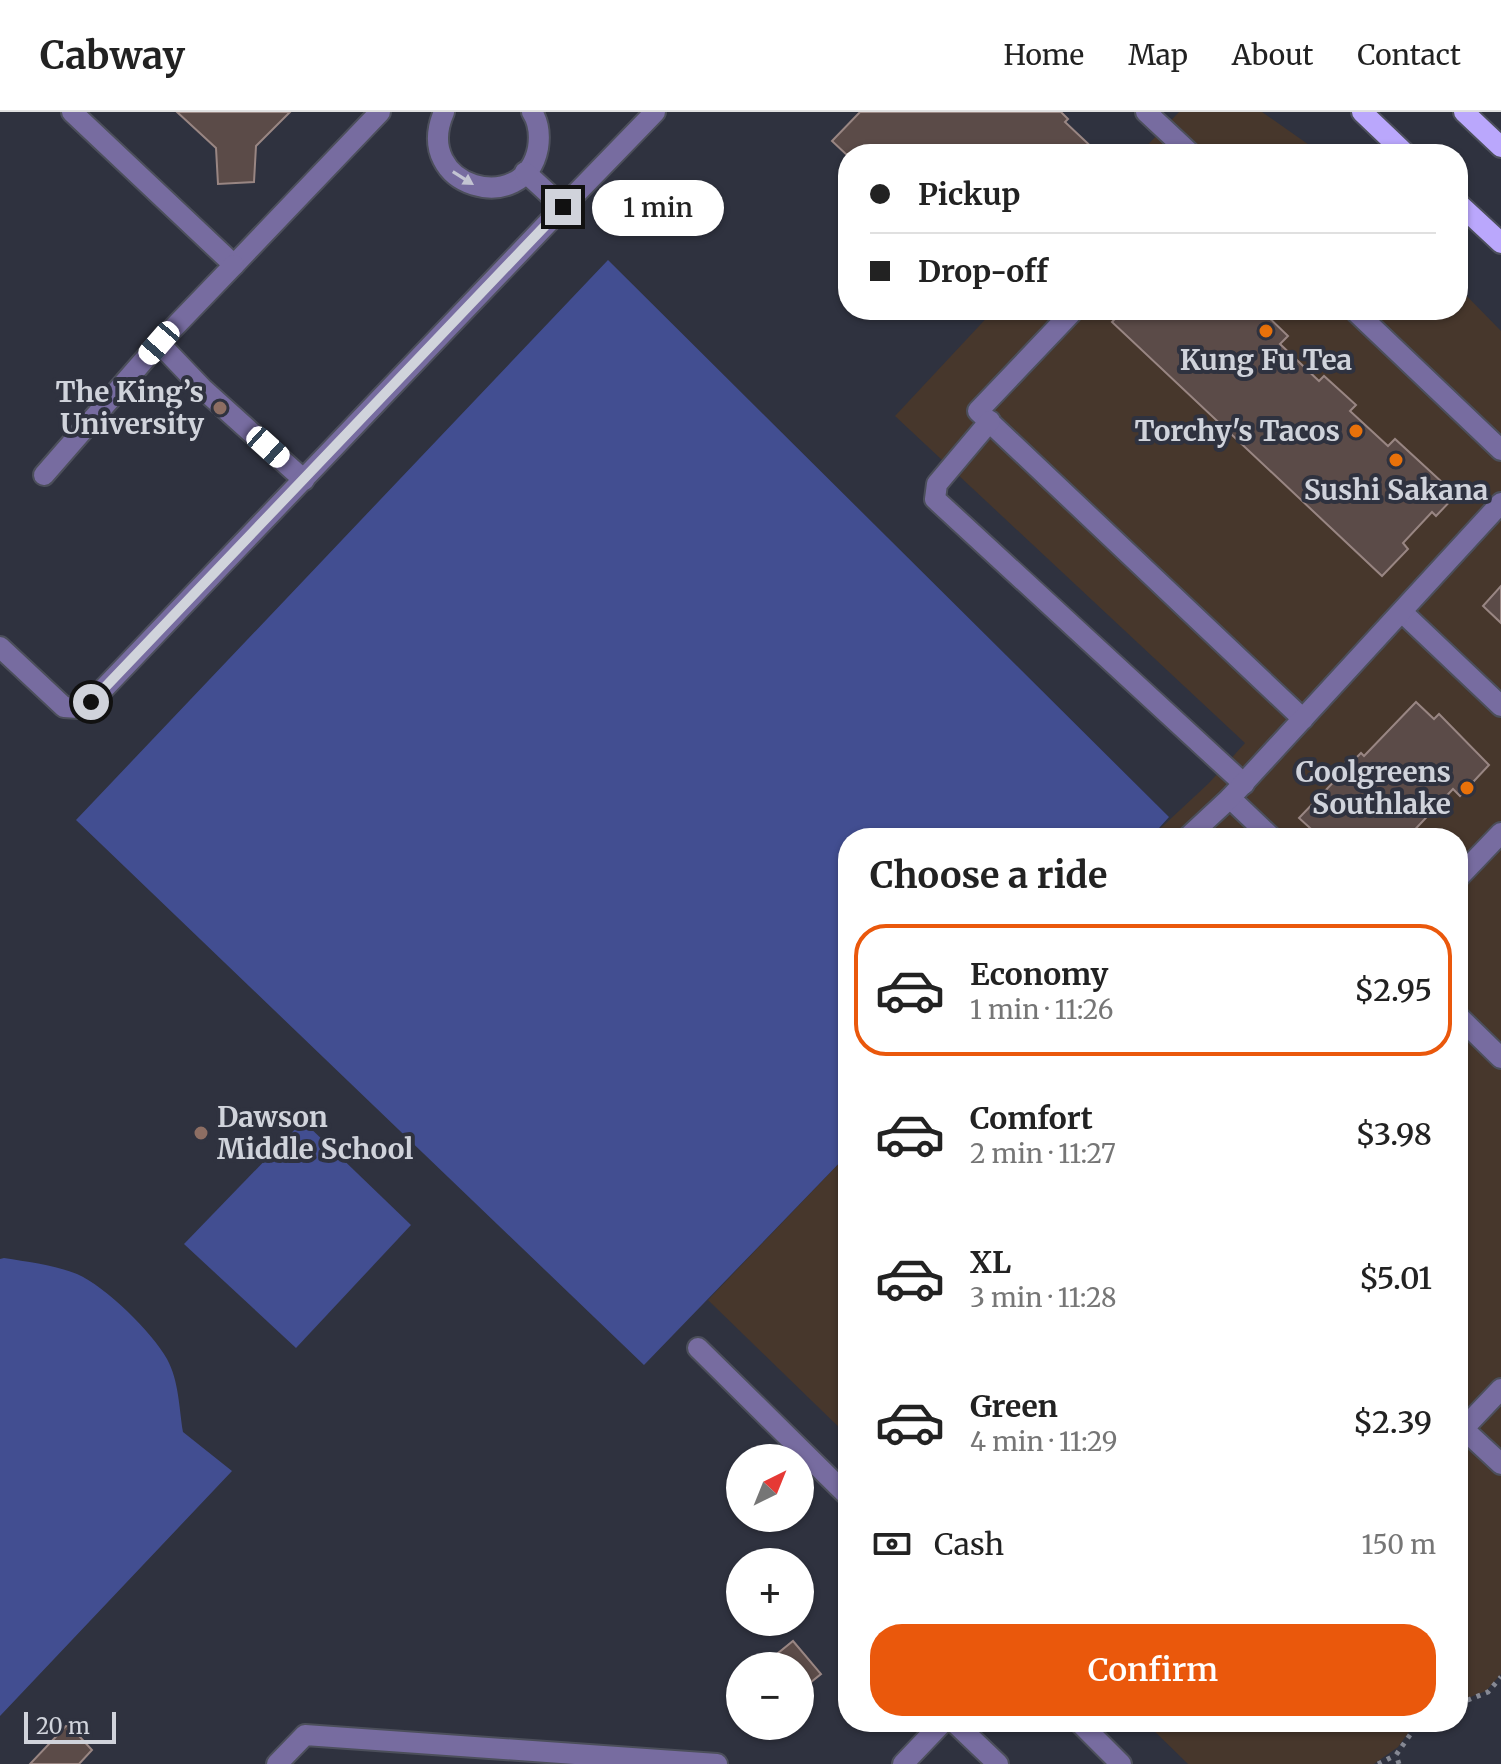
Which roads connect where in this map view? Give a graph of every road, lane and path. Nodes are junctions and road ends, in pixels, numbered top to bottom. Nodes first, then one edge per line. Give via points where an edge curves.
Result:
1 (72, 112) edge
2 (380, 112) edge
3 (444, 112) edge
4 (532, 112) edge
5 (655, 112) edge
6 (1146, 112) edge
7 (1362, 112) edge
8 (1464, 112) edge
9 (1180, 144) edge
10 (1396, 144) edge
11 (1501, 147) edge
12 (525, 172) junction
13 (563, 207) junction
14 (1468, 212) edge
15 (1501, 243) edge
16 (234, 265) junction
17 (1064, 320) edge
18 (1364, 320) edge
19 (159, 343) junction
20 (990, 421) junction
21 (1501, 450) edge
22 (44, 475) dead end
23 (304, 480) junction
24 (1501, 503) edge
25 (1402, 612) junction
26 (0, 647) edge
27 (1501, 706) edge
28 (1303, 719) junction
29 (1237, 791) junction
30 (1198, 828) edge
31 (1265, 828) edge
32 (1501, 833) edge
33 (1468, 868) edge
34 (1468, 1026) edge
35 (1501, 1058) edge
36 (698, 1348) dead end
37 (1501, 1389) edge
38 (1468, 1420) edge
39 (1468, 1433) edge
40 (1501, 1464) edge
41 (838, 1486) edge
42 (1501, 1677) edge
43 (1468, 1700) edge
44 (933, 1732) edge
45 (964, 1732) edge
46 (1089, 1732) edge
47 (1412, 1732) edge
48 (1396, 1755) junction
49 (277, 1764) edge
50 (717, 1764) edge
51 (903, 1764) edge
52 (998, 1764) edge
53 (1121, 1764) edge
54 (1378, 1764) edge
55 (1399, 1764) edge

1 - 16 lane
2 - 16 lane
3 -> 12 lane via 438,146 454,174 485,188 502,187
4 - 12 lane via 540,136
5 - 13 lane
6 - 9 lane
7 - 10 main road
8 - 11 main road
12 - 13 lane
13 - 23 lane
14 - 15 main road
16 - 19 lane
17 - 20 lane via 978,411
18 - 21 lane
19 - 22 lane
19 - 23 lane
20 - 28 lane
20 - 29 lane via 937,484 935,499
23 - 26 lane via 91,702 64,707
24 - 25 lane
25 - 27 lane
25 - 28 lane
28 - 29 lane
29 - 30 lane
29 - 31 lane
32 - 33 lane
34 - 35 lane
36 - 41 lane
37 - 38 lane
39 - 40 lane
42 - 43 path via 1488,1692
44 - 51 lane
45 - 52 lane
46 - 53 lane
47 - 48 path
48 - 54 path
48 - 55 path
49 - 50 lane via 305,1735

